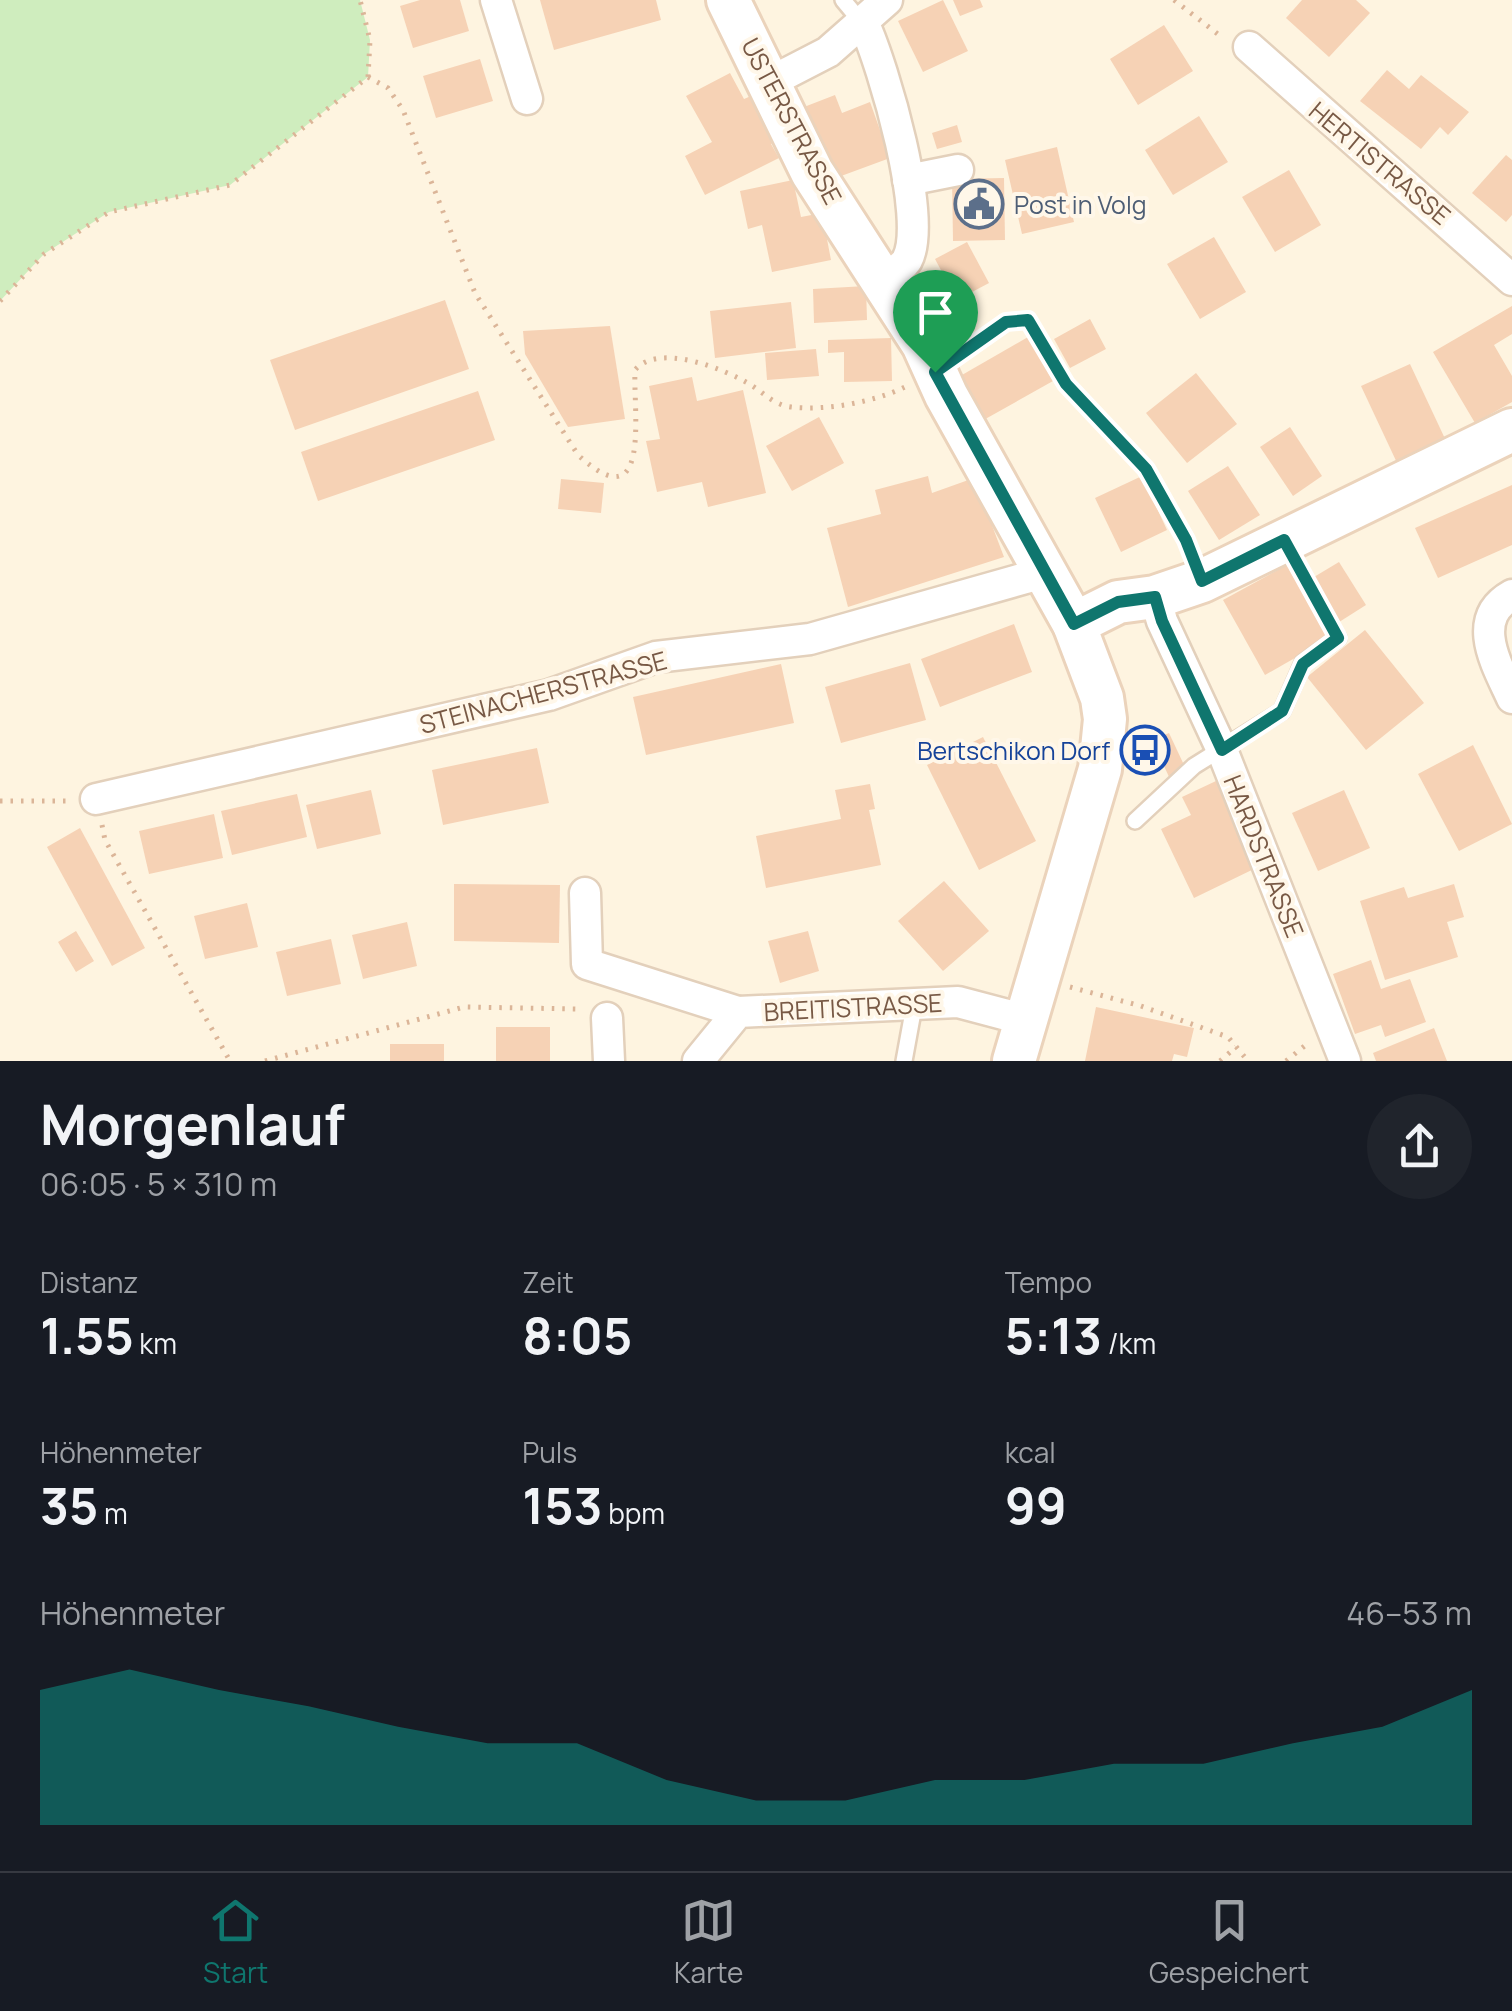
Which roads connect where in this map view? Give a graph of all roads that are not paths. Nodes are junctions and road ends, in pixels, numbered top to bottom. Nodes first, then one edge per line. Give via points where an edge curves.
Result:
1 (496, 0) edge
2 (728, 0) edge
3 (844, 0) edge
4 (887, 0) edge
5 (864, 24) junction
6 (1249, 47) road end
7 (768, 83) junction
8 (527, 99) dead end
9 (958, 170) dead end
10 (908, 180) junction
11 (883, 279) junction
12 (1512, 280) edge
13 (1512, 430) edge
14 (1047, 572) junction
15 (1512, 595) edge
16 (1155, 597) junction
17 (1074, 624) junction
18 (1338, 638) road end
19 (1512, 698) edge
20 (1222, 750) junction
21 (96, 799) road end
22 (1135, 821) dead end
23 (585, 893) dead end
24 (915, 1001) junction
25 (738, 1012) junction
26 (607, 1018) road end
27 (1026, 1020) junction
28 (608, 1061) edge
29 (698, 1061) edge
30 (904, 1061) edge
31 (1014, 1061) edge
32 (1345, 1061) edge

1 - 8 street
2 - 7 street, USTERSTRASSE
3 - 5 lane
4 - 5 street
5 - 7 street via 828,52
5 - 10 street via 881,60
6 - 12 street, HERTISTRASSE
7 - 11 street, USTERSTRASSE via 812,172
9 - 10 street
10 - 11 street via 912,240 906,261
11 - 14 street, USTERSTRASSE
13 - 16 street via 1202,581
14 - 17 street, USTERSTRASSE
14 - 21 street, STEINACHERSTRASSE via 810,638 656,657 549,695
15 - 19 street via 1496,608 1488,630
16 - 17 street via 1118,602
16 - 20 street, HARDSTRASSE
17 - 27 street, USTERSTRASSE via 1105,719 1095,790
18 - 20 lane via 1303,664 1282,711
20 - 22 lane via 1194,766
20 - 32 street, HARDSTRASSE
23 - 25 street, BREITISTRASSE via 587,964
24 - 25 street, BREITISTRASSE
24 - 27 street, BREITISTRASSE via 958,1002
24 - 30 lane
25 - 29 street, BREITISTRASSE
26 - 28 street
27 - 31 street

